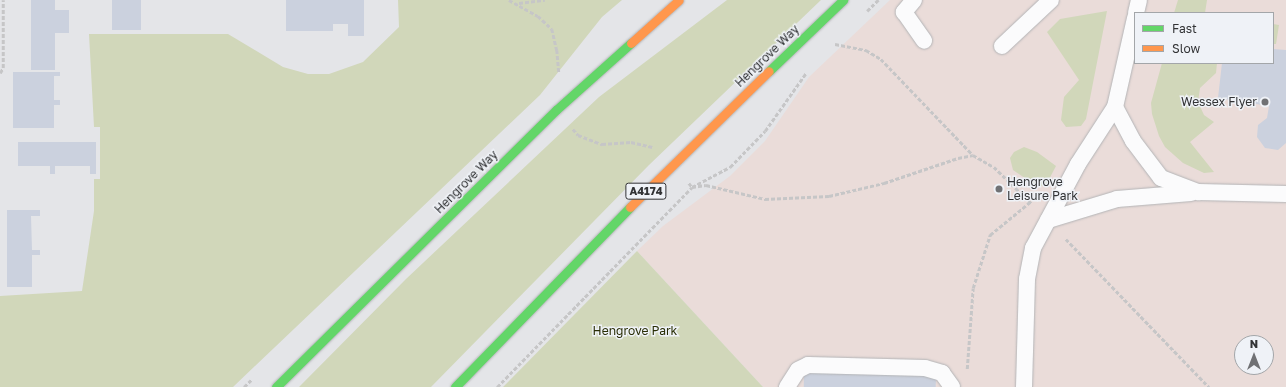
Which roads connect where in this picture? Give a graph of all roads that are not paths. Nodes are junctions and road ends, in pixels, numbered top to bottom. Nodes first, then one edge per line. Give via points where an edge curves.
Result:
1 (679, 0) edge
2 (843, 0) edge
3 (914, 0) edge
4 (1051, 0) edge
5 (1139, 0) edge
6 (1136, 12) edge
7 (1134, 22) edge
8 (924, 41) dead end
9 (1002, 46) dead end
10 (1115, 107) junction
11 (1198, 192) junction
12 (1286, 194) edge
13 (1048, 220) junction
14 (276, 387) edge
15 (455, 387) edge
16 (787, 387) edge
17 (952, 387) edge
18 (1024, 387) edge

1 - 14 highway, Hengrove Way via 556,110
2 - 15 highway, Hengrove Way / A4174 via 672,164
3 - 8 lane via 904,12
4 - 9 lane
5 - 6 lane
7 - 10 lane
10 - 11 lane via 1133,141 1160,178
10 - 13 lane
11 - 12 lane
11 - 13 lane via 1117,199
13 - 18 lane via 1033,248 1027,279
16 - 17 lane via 798,370 808,365 925,368 942,373

